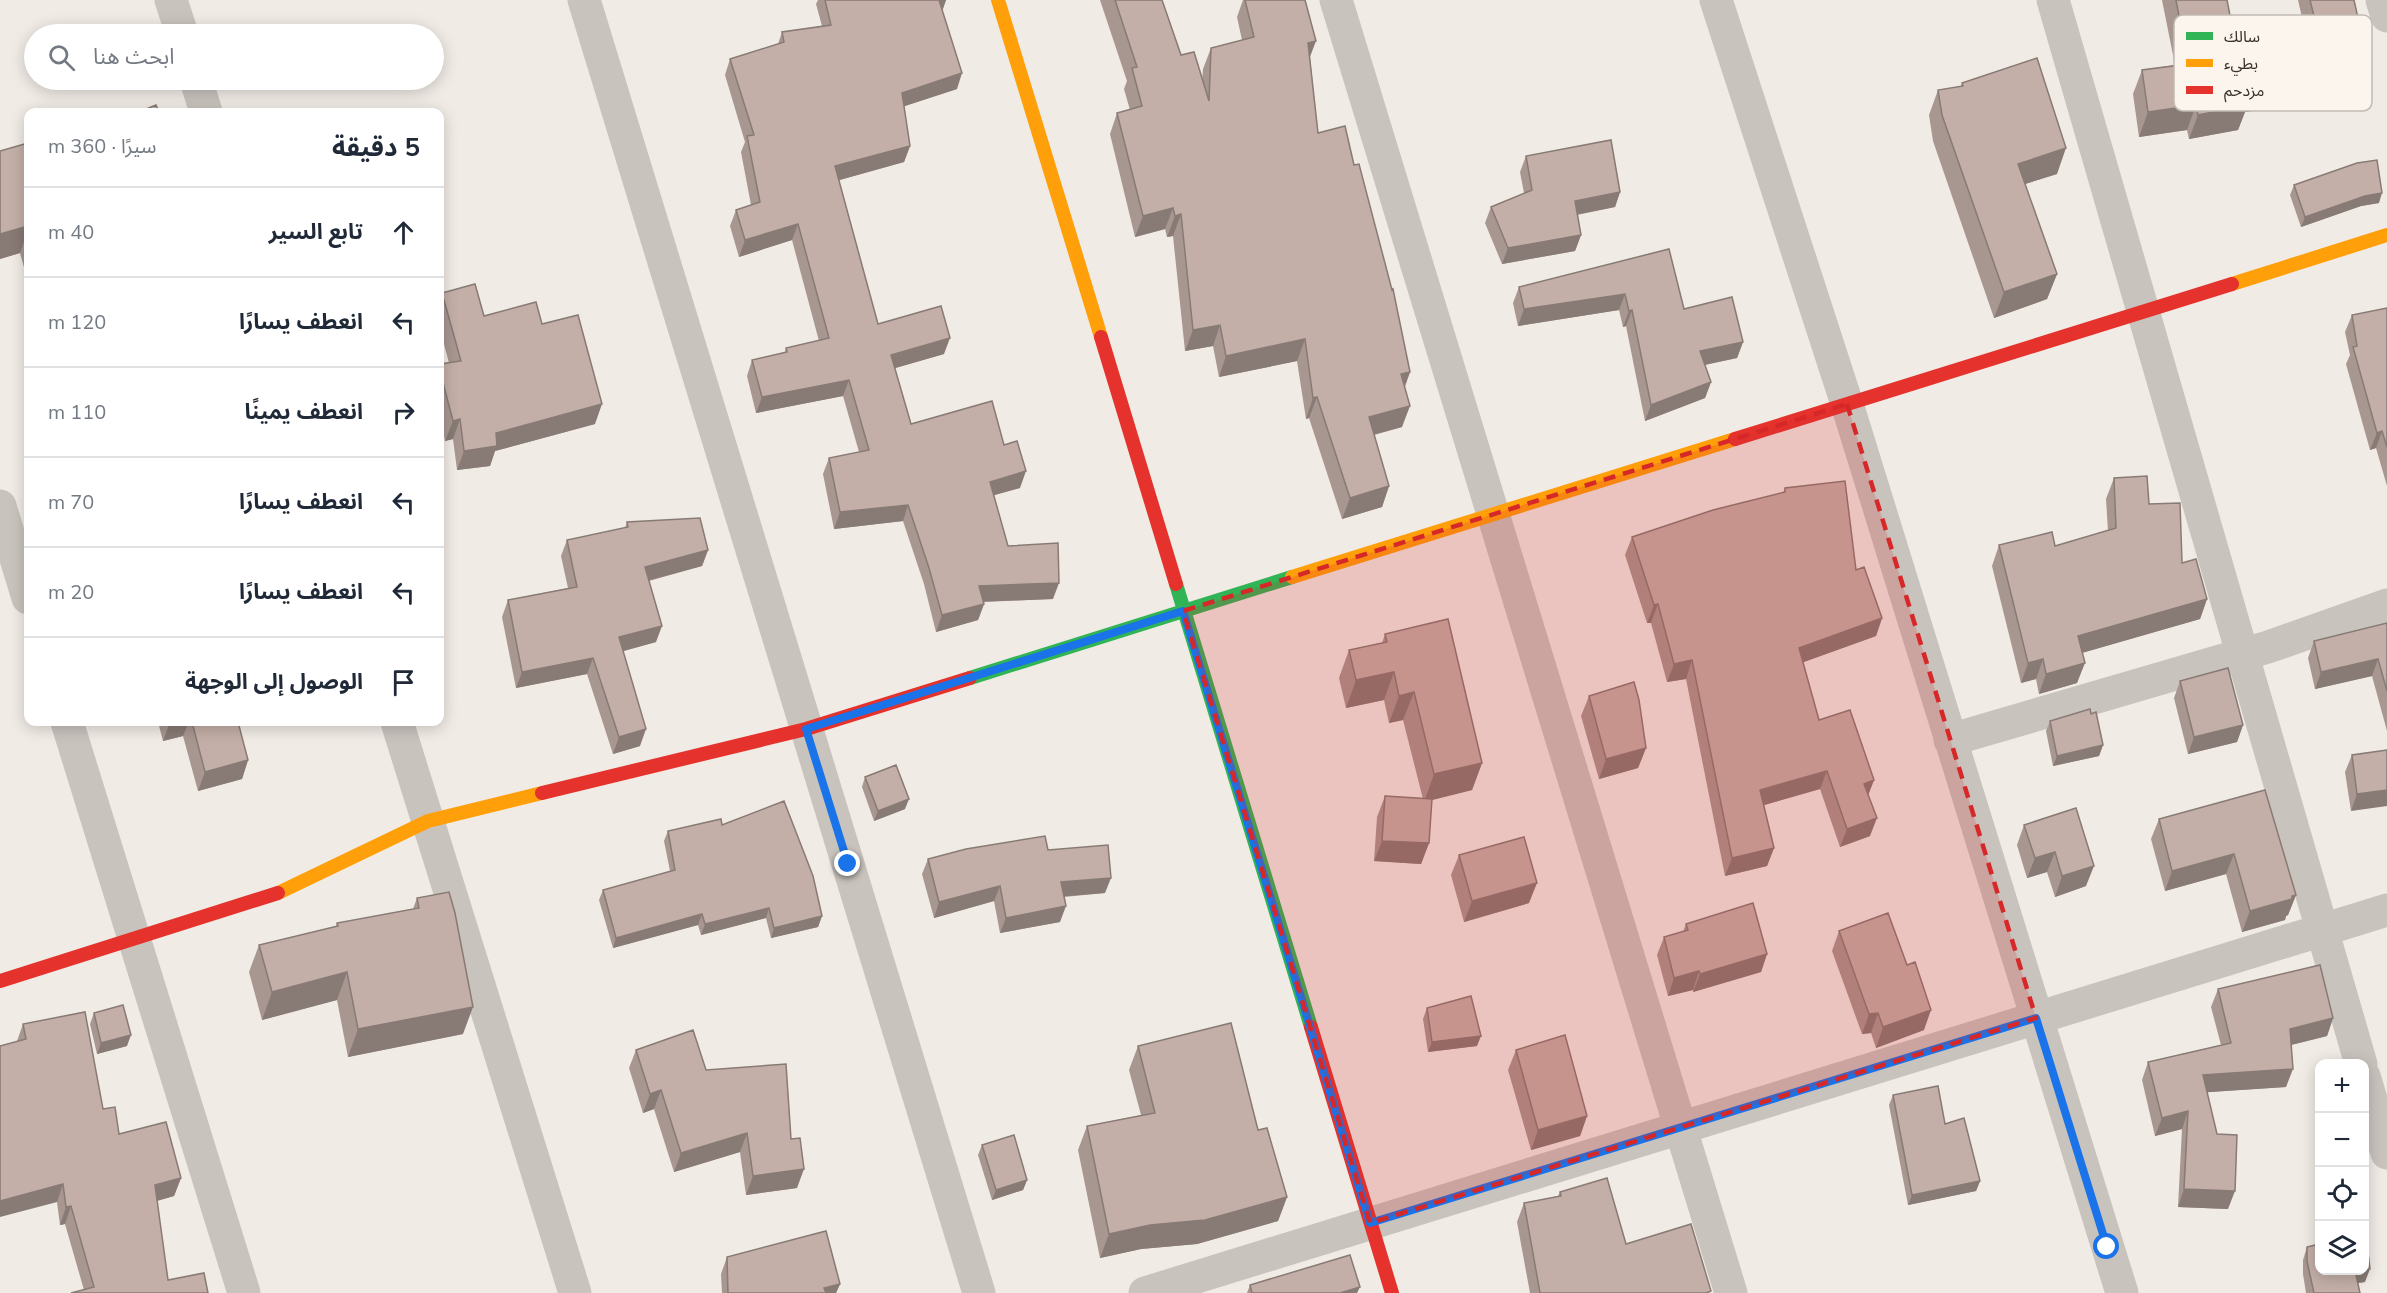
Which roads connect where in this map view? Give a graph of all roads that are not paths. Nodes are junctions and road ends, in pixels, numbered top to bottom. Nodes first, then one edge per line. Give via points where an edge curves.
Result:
1 (171, 0) edge
2 (584, 0) edge
3 (998, 0) edge
4 (1336, 0) edge
5 (1716, 0) edge
6 (2053, 0) edge
7 (2382, 0) edge
8 (2387, 16) edge
9 (179, 24) edge
10 (199, 90) edge
11 (205, 108) edge
12 (2387, 235) edge
13 (2143, 311) junction
14 (1847, 404) junction
15 (0, 506) edge
16 (1493, 514) junction
17 (24, 585) edge
18 (2387, 605) edge
19 (1183, 611) junction
20 (2243, 655) junction
21 (68, 726) edge
22 (398, 726) edge
23 (806, 729) junction
24 (1950, 740) junction
25 (428, 821) junction
26 (2387, 910) edge
27 (2322, 930) junction
28 (134, 939) junction
29 (0, 981) edge
30 (2036, 1018) junction
31 (2360, 1059) edge
32 (2369, 1093) edge
33 (1680, 1128) junction
34 (2387, 1153) edge
35 (1370, 1223) junction
36 (243, 1293) edge
37 (575, 1293) edge
38 (979, 1293) edge
39 (1145, 1293) edge
40 (1392, 1293) edge
41 (1731, 1293) edge
42 (2122, 1293) edge

1 - 9 street
2 - 23 street
3 - 19 street
4 - 16 street
5 - 14 street
6 - 13 street
7 - 8 street
10 - 11 street
12 - 13 street
13 - 14 street
13 - 20 street
14 - 16 street
14 - 24 street
15 - 17 street
16 - 19 street
16 - 33 street
18 - 20 street
19 - 23 street
19 - 35 street
20 - 24 street
20 - 27 street
21 - 28 street
22 - 25 street
23 - 25 street
23 - 38 street
24 - 30 street
25 - 28 street via 270,897
25 - 37 street
26 - 27 street
27 - 30 street
27 - 31 street
28 - 29 street
28 - 36 street
30 - 33 street
30 - 42 street
32 - 34 street
33 - 35 street
33 - 41 street
35 - 39 street
35 - 40 street

